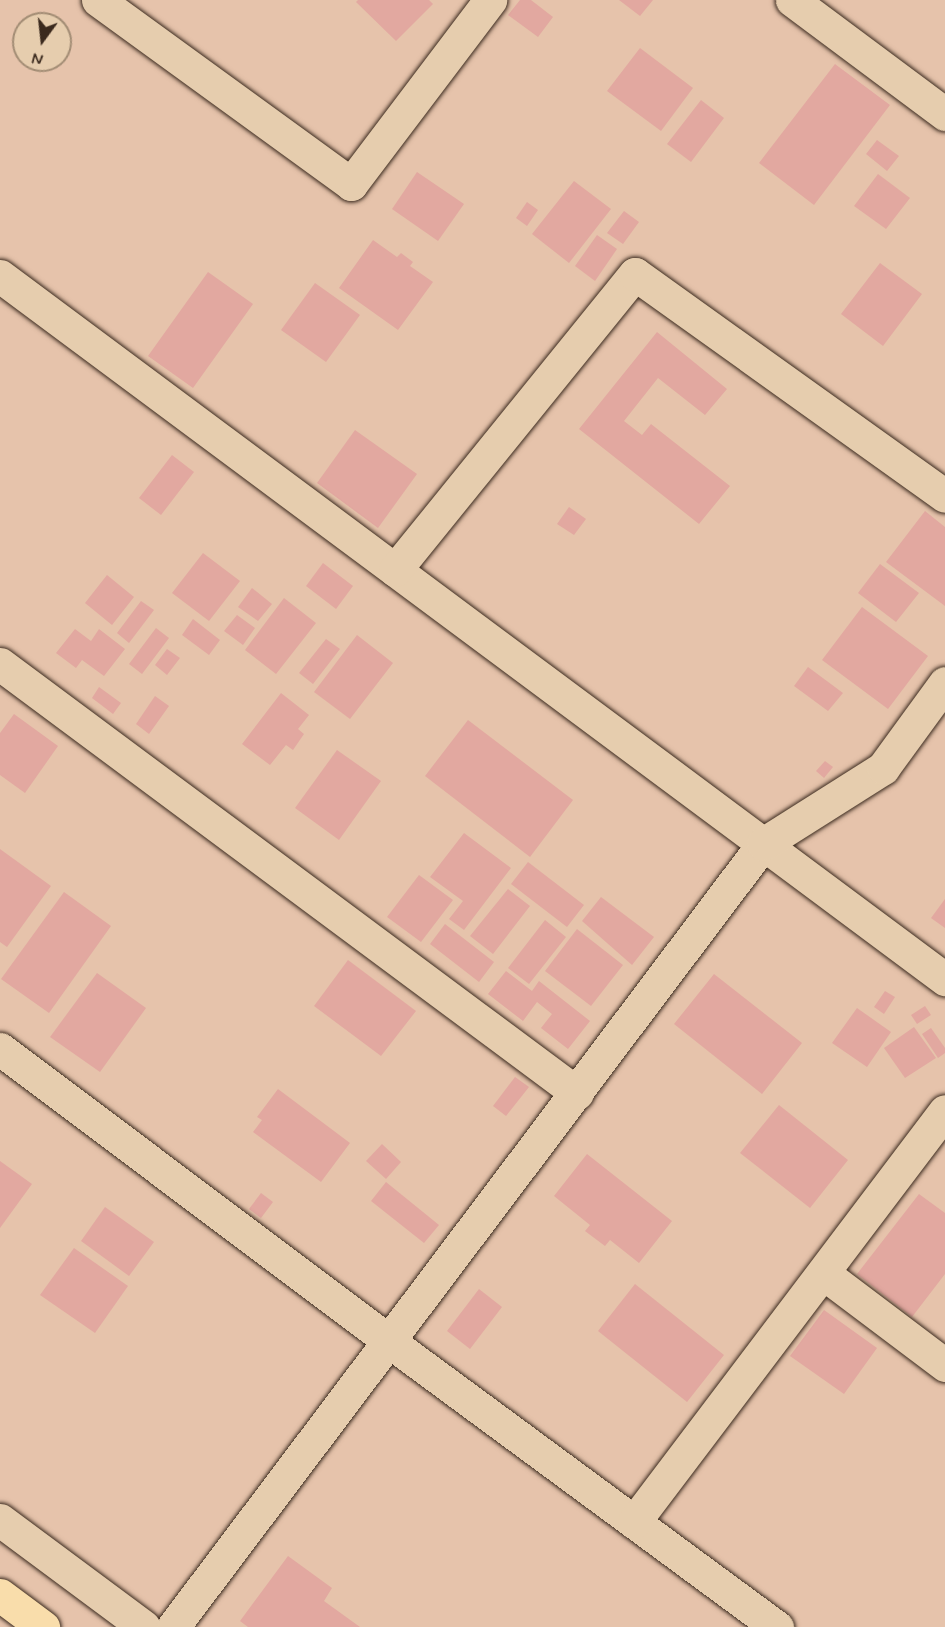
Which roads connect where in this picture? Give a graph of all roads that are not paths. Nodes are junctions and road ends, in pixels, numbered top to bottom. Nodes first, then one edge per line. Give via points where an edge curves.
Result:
1 (98, 0) edge
2 (490, 0) edge
3 (792, 0) edge
4 (945, 114) edge
5 (0, 276) edge
6 (945, 496) edge
7 (395, 570) junction
8 (0, 664) edge
9 (945, 683) edge
10 (764, 844) junction
11 (945, 979) edge
12 (0, 1049) edge
13 (577, 1093) junction
14 (945, 1111) edge
15 (823, 1273) junction
16 (390, 1342) junction
17 (945, 1365) edge
18 (0, 1520) edge
19 (634, 1522) junction
20 (0, 1595) edge
21 (43, 1627) edge
22 (144, 1627) edge
23 (173, 1627) edge
24 (777, 1627) edge

1 - 2 street via 351,184
3 - 4 street
5 - 7 street
6 - 7 street via 635,274
7 - 10 street
8 - 13 street
9 - 10 street via 883,768
10 - 11 street
10 - 13 street
12 - 16 street
13 - 16 street
14 - 15 street
15 - 17 street
15 - 19 street
16 - 19 street
16 - 23 street
18 - 22 street
19 - 24 street
20 - 21 main road

